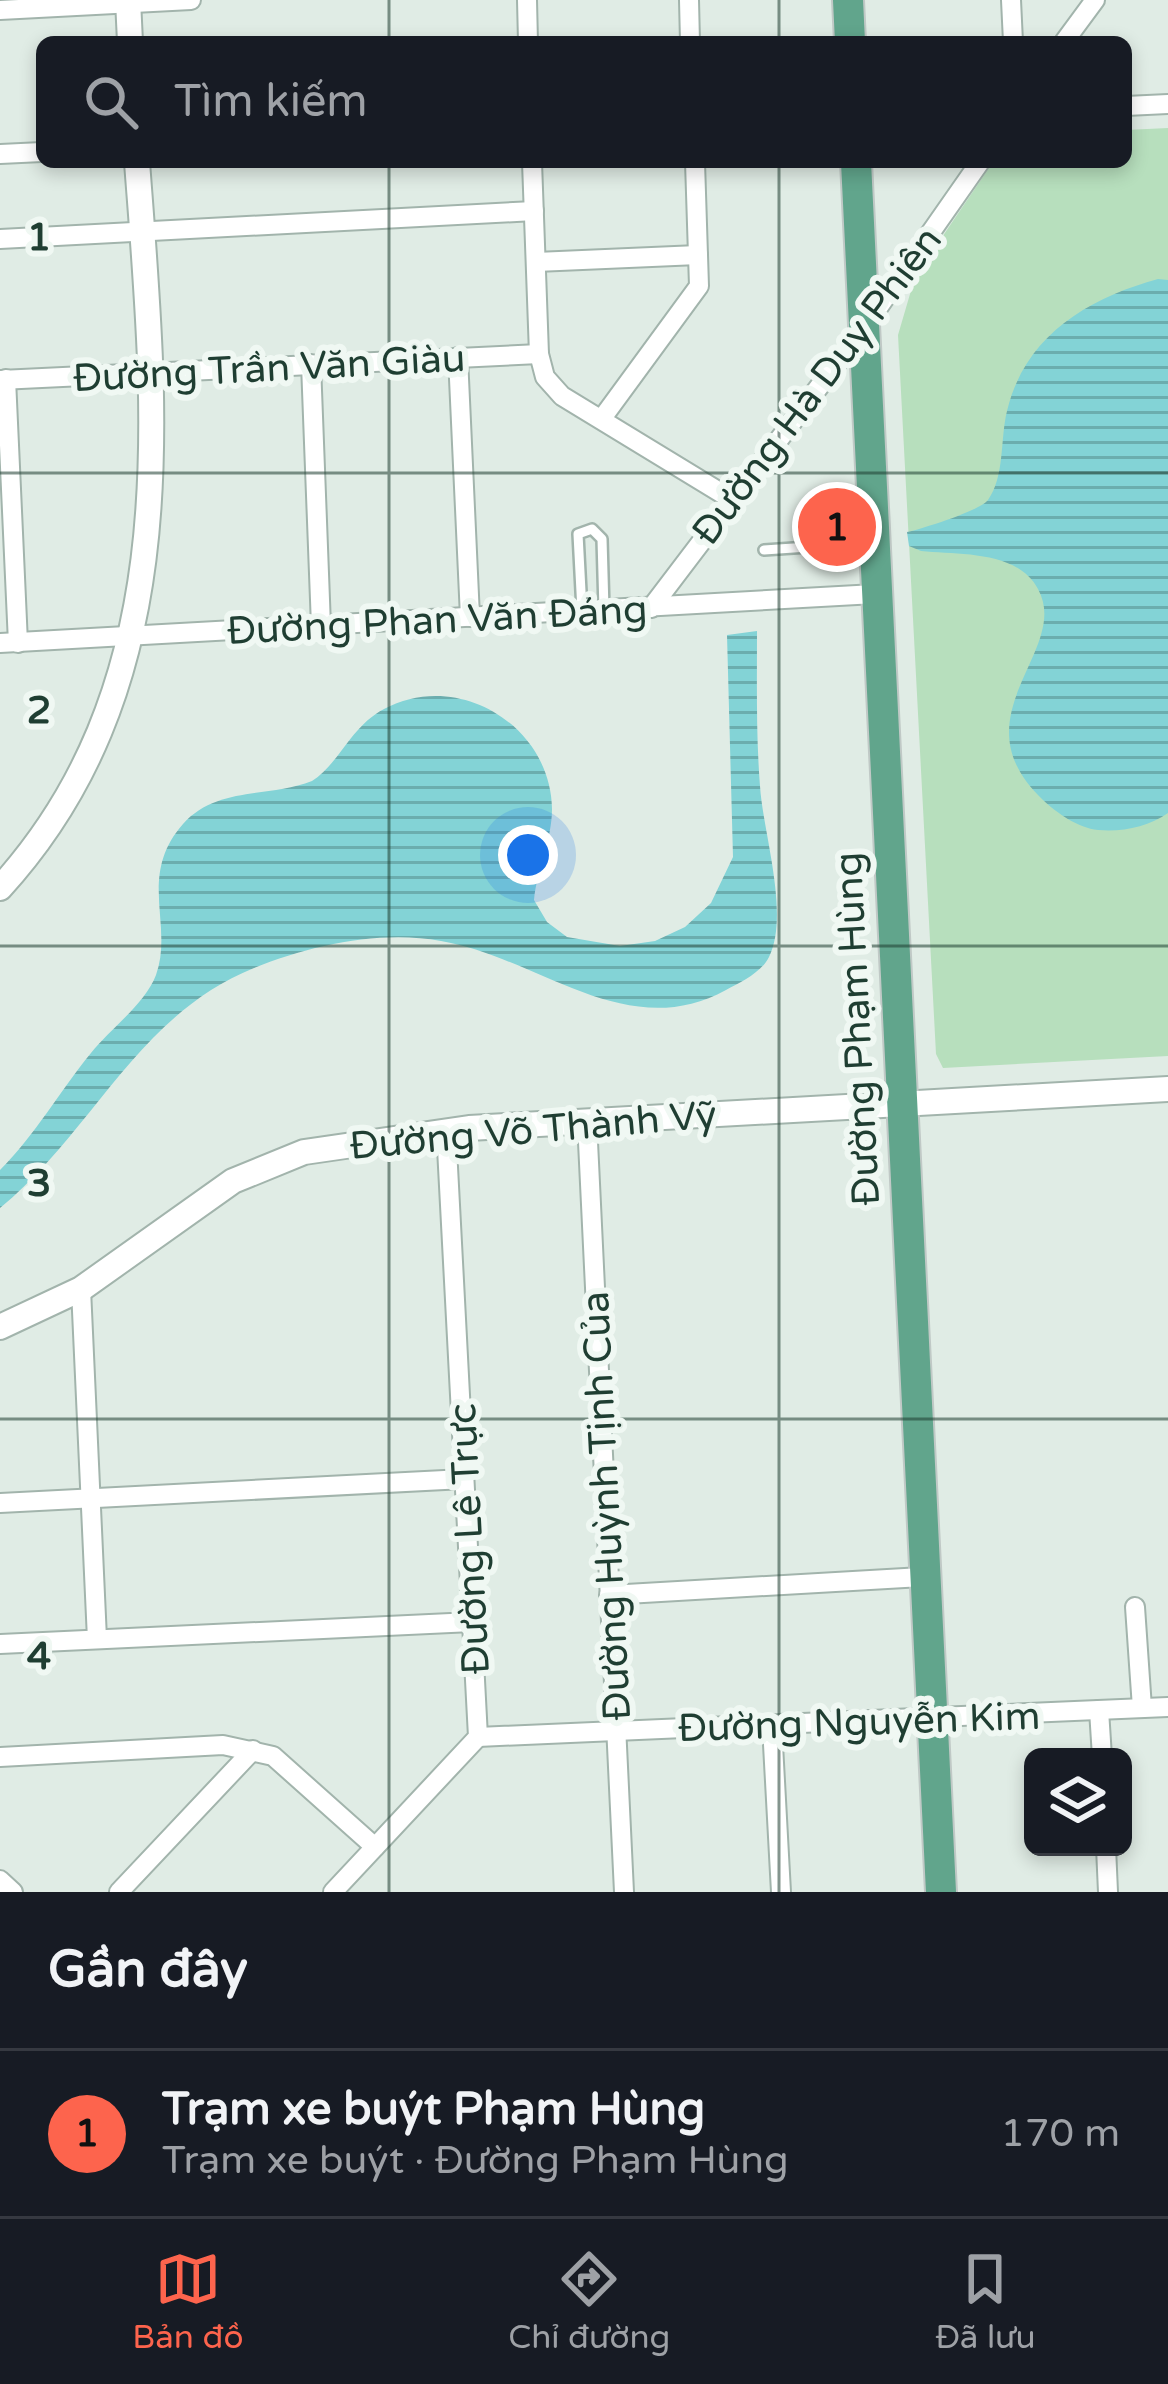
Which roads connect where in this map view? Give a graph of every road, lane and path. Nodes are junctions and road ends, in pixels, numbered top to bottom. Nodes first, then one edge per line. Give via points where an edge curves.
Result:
1 (191, 0) edge
2 (526, 0) edge
3 (689, 0) edge
4 (848, 0) edge
5 (1011, 0) edge
6 (1095, 0) edge
7 (128, 2) edge
8 (0, 10) edge
9 (130, 36) edge
10 (528, 36) edge
11 (690, 36) edge
12 (850, 36) edge
13 (1013, 36) edge
14 (1068, 36) edge
15 (1168, 104) edge
16 (1132, 106) edge
17 (36, 152) edge
18 (0, 154) edge
19 (137, 168) edge
20 (532, 168) edge
21 (695, 168) edge
22 (856, 168) edge
23 (976, 168) edge
24 (534, 211) junction
25 (142, 232) junction
26 (0, 239) edge
27 (698, 255) junction
28 (536, 262) junction
29 (866, 325) junction
30 (539, 354) junction
31 (458, 357) junction
32 (311, 364) junction
33 (151, 372) junction
34 (3, 380) edge
35 (603, 417) junction
36 (730, 499) junction
37 (872, 543) junction
38 (764, 550) dead end
39 (874, 594) junction
40 (651, 608) junction
41 (604, 610) junction
42 (581, 611) junction
43 (470, 617) junction
44 (321, 626) junction
45 (131, 637) junction
46 (9, 643) edge
47 (0, 888) edge
48 (1168, 1089) edge
49 (899, 1102) junction
50 (587, 1121) junction
51 (446, 1129) junction
52 (81, 1289) junction
53 (0, 1327) edge
54 (464, 1479) junction
55 (89, 1498) junction
56 (0, 1503) edge
57 (922, 1577) junction
58 (609, 1594) junction
59 (1136, 1607) dead end
60 (472, 1622) junction
61 (97, 1639) junction
62 (0, 1644) edge
63 (1168, 1707) edge
64 (1142, 1708) junction
65 (1100, 1711) junction
66 (930, 1720) junction
67 (772, 1726) junction
68 (614, 1732) junction
69 (478, 1737) junction
70 (1102, 1748) edge
71 (253, 1750) junction
72 (0, 1757) edge
73 (375, 1847) junction
74 (1106, 1856) edge
75 (0, 1880) edge
76 (13, 1892) edge
77 (119, 1892) edge
78 (334, 1892) edge
79 (624, 1892) edge
80 (781, 1892) edge
81 (941, 1892) edge
82 (1108, 1892) edge

1 - 7 street
2 - 10 street
3 - 11 street
4 - 12 main road
5 - 13 street
6 - 14 street
7 - 8 street
7 - 9 street
15 - 16 street
17 - 18 street
19 - 25 street
20 - 24 street
21 - 27 street
22 - 29 main road, Đường Phạm Hùng
23 - 29 street, Đường Hà Duy Phiên
24 - 25 street
24 - 28 street
25 - 26 street
25 - 33 street
27 - 28 street
27 - 35 street via 699,286
28 - 30 street
29 - 36 street, Đường Hà Duy Phiên
29 - 37 main road, Đường Phạm Hùng
30 - 31 street, Đường Trần Văn Giàu
30 - 35 street via 562,396
31 - 32 street, Đường Trần Văn Giàu
31 - 43 street
32 - 33 street, Đường Trần Văn Giàu
32 - 44 street
33 - 34 street, Đường Trần Văn Giàu
33 - 45 street via 155,476
34 - 46 street
35 - 36 street
36 - 40 street, Đường Hà Duy Phiên
37 - 38 lane
37 - 39 main road, Đường Phạm Hùng
39 - 40 street, Đường Phan Văn Đáng
39 - 49 main road, Đường Phạm Hùng
40 - 41 street, Đường Phan Văn Đáng
41 - 42 street, Đường Phan Văn Đáng
41 - 42 lane via 602,539 592,529 578,534
42 - 43 street, Đường Phan Văn Đáng
43 - 44 street, Đường Phan Văn Đáng
44 - 45 street, Đường Phan Văn Đáng
45 - 46 street, Đường Phan Văn Đáng
45 - 47 street via 99,734 26,860
48 - 49 street, Đường Võ Thành Vỹ
49 - 50 street, Đường Võ Thành Vỹ
49 - 57 main road, Đường Phạm Hùng
50 - 51 street, Đường Võ Thành Vỹ
50 - 58 street, Đường Huỳnh Tịnh Của
51 - 52 street, Đường Võ Thành Vỹ via 304,1152 233,1181
51 - 54 street, Đường Lê Trực
52 - 53 street, Đường Võ Thành Vỹ
52 - 55 street
54 - 55 street
54 - 60 street, Đường Lê Trực
55 - 56 street
55 - 61 street
57 - 58 street
57 - 66 main road, Đường Phạm Hùng
58 - 68 street, Đường Huỳnh Tịnh Của
59 - 64 street
60 - 61 street
60 - 69 street, Đường Lê Trực
61 - 62 street
63 - 64 street, Đường Nguyễn Kim
64 - 65 street, Đường Nguyễn Kim
65 - 66 street, Đường Nguyễn Kim
65 - 70 street
66 - 67 street, Đường Nguyễn Kim
66 - 81 main road, Đường Phạm Hùng
67 - 68 street, Đường Nguyễn Kim
67 - 80 street
68 - 69 street, Đường Nguyễn Kim
68 - 79 street, Đường Huỳnh Tịnh Của
69 - 73 street
71 - 72 street
71 - 73 street via 273,1756
71 - 77 street
73 - 78 street
74 - 82 street
75 - 76 street

